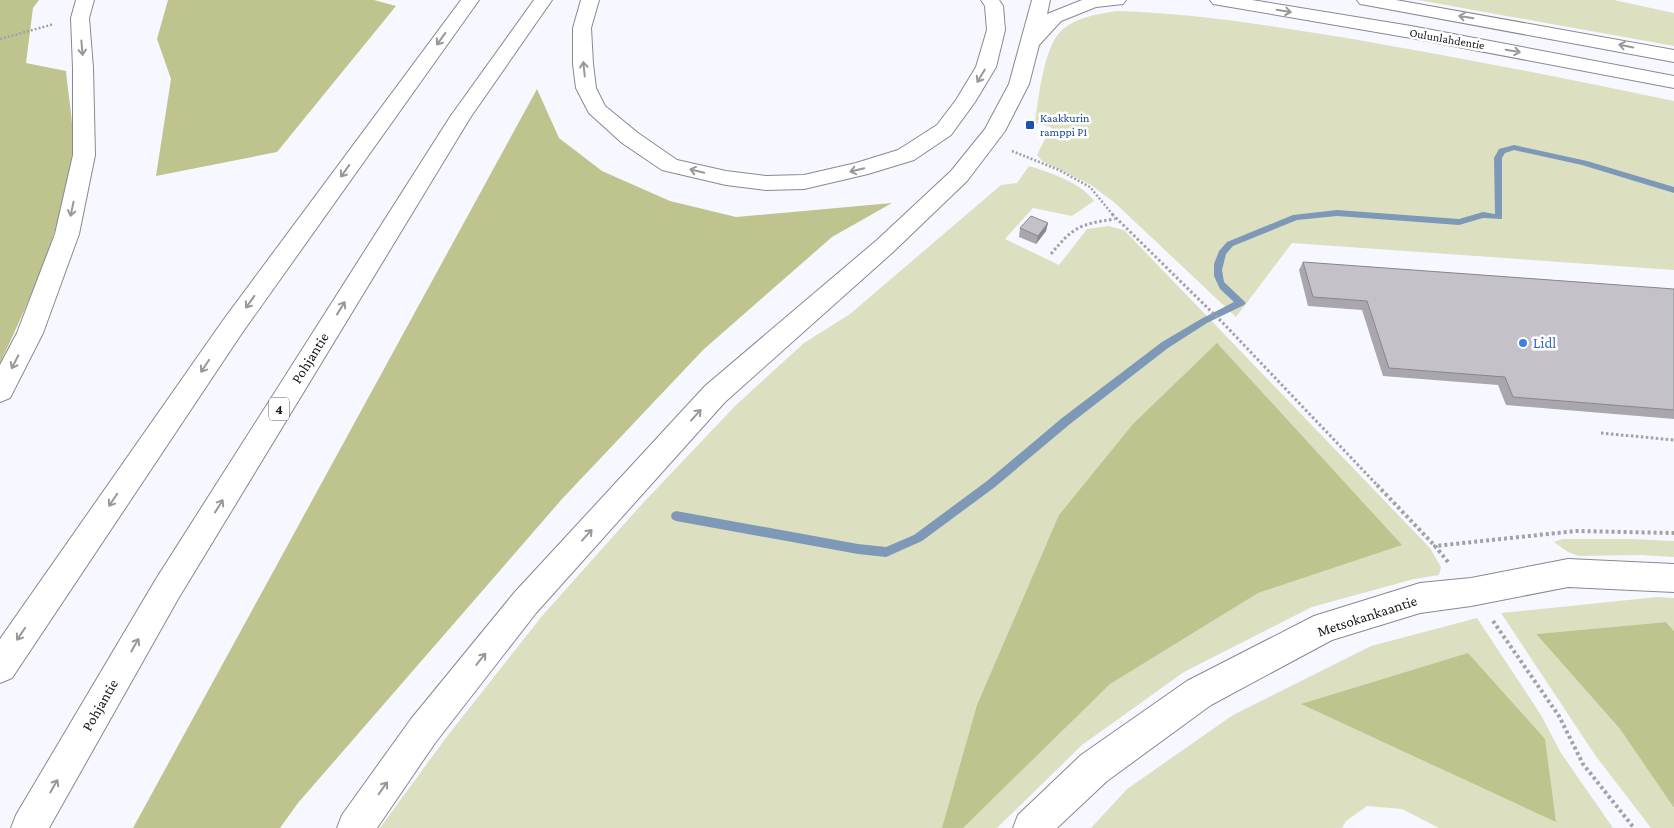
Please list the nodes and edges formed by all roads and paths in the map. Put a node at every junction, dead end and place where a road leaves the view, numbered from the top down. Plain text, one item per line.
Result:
1 (84, 0) edge
2 (470, 0) edge
3 (542, 0) edge
4 (590, 0) edge
5 (990, 0) edge
6 (1041, 0) edge
7 (1117, 0) edge
8 (1219, 0) edge
9 (1366, 0) edge
10 (62, 22) dead end
11 (0, 39) edge
12 (1032, 41) junction
13 (1674, 56) edge
14 (1674, 82) edge
15 (1012, 150) dead end
16 (1116, 219) junction
17 (1051, 254) dead end
18 (0, 392) edge
19 (1600, 434) dead end
20 (1674, 440) edge
21 (1674, 534) edge
22 (1435, 546) junction
23 (1674, 578) edge
24 (1471, 592) junction
25 (0, 667) edge
26 (29, 828) edge
27 (355, 828) edge
28 (1031, 828) edge
29 (1634, 828) edge

1 -> 18 main road
2 -> 25 main road
26 -> 3 main road, Pohjantie / 4
5 -> 4 main road
6 - 12 main road
7 - 12 main road
8 -> 14 main road, Oulunlahdentie
13 -> 9 main road, Oulunlahdentie
10 - 11 path
27 -> 12 main road
15 - 16 path
16 - 17 path
16 - 22 path
19 - 20 path
21 - 22 path
22 - 24 path
23 - 24 main road, Metsokankaantie
24 - 28 main road, Metsokankaantie
24 - 29 path

